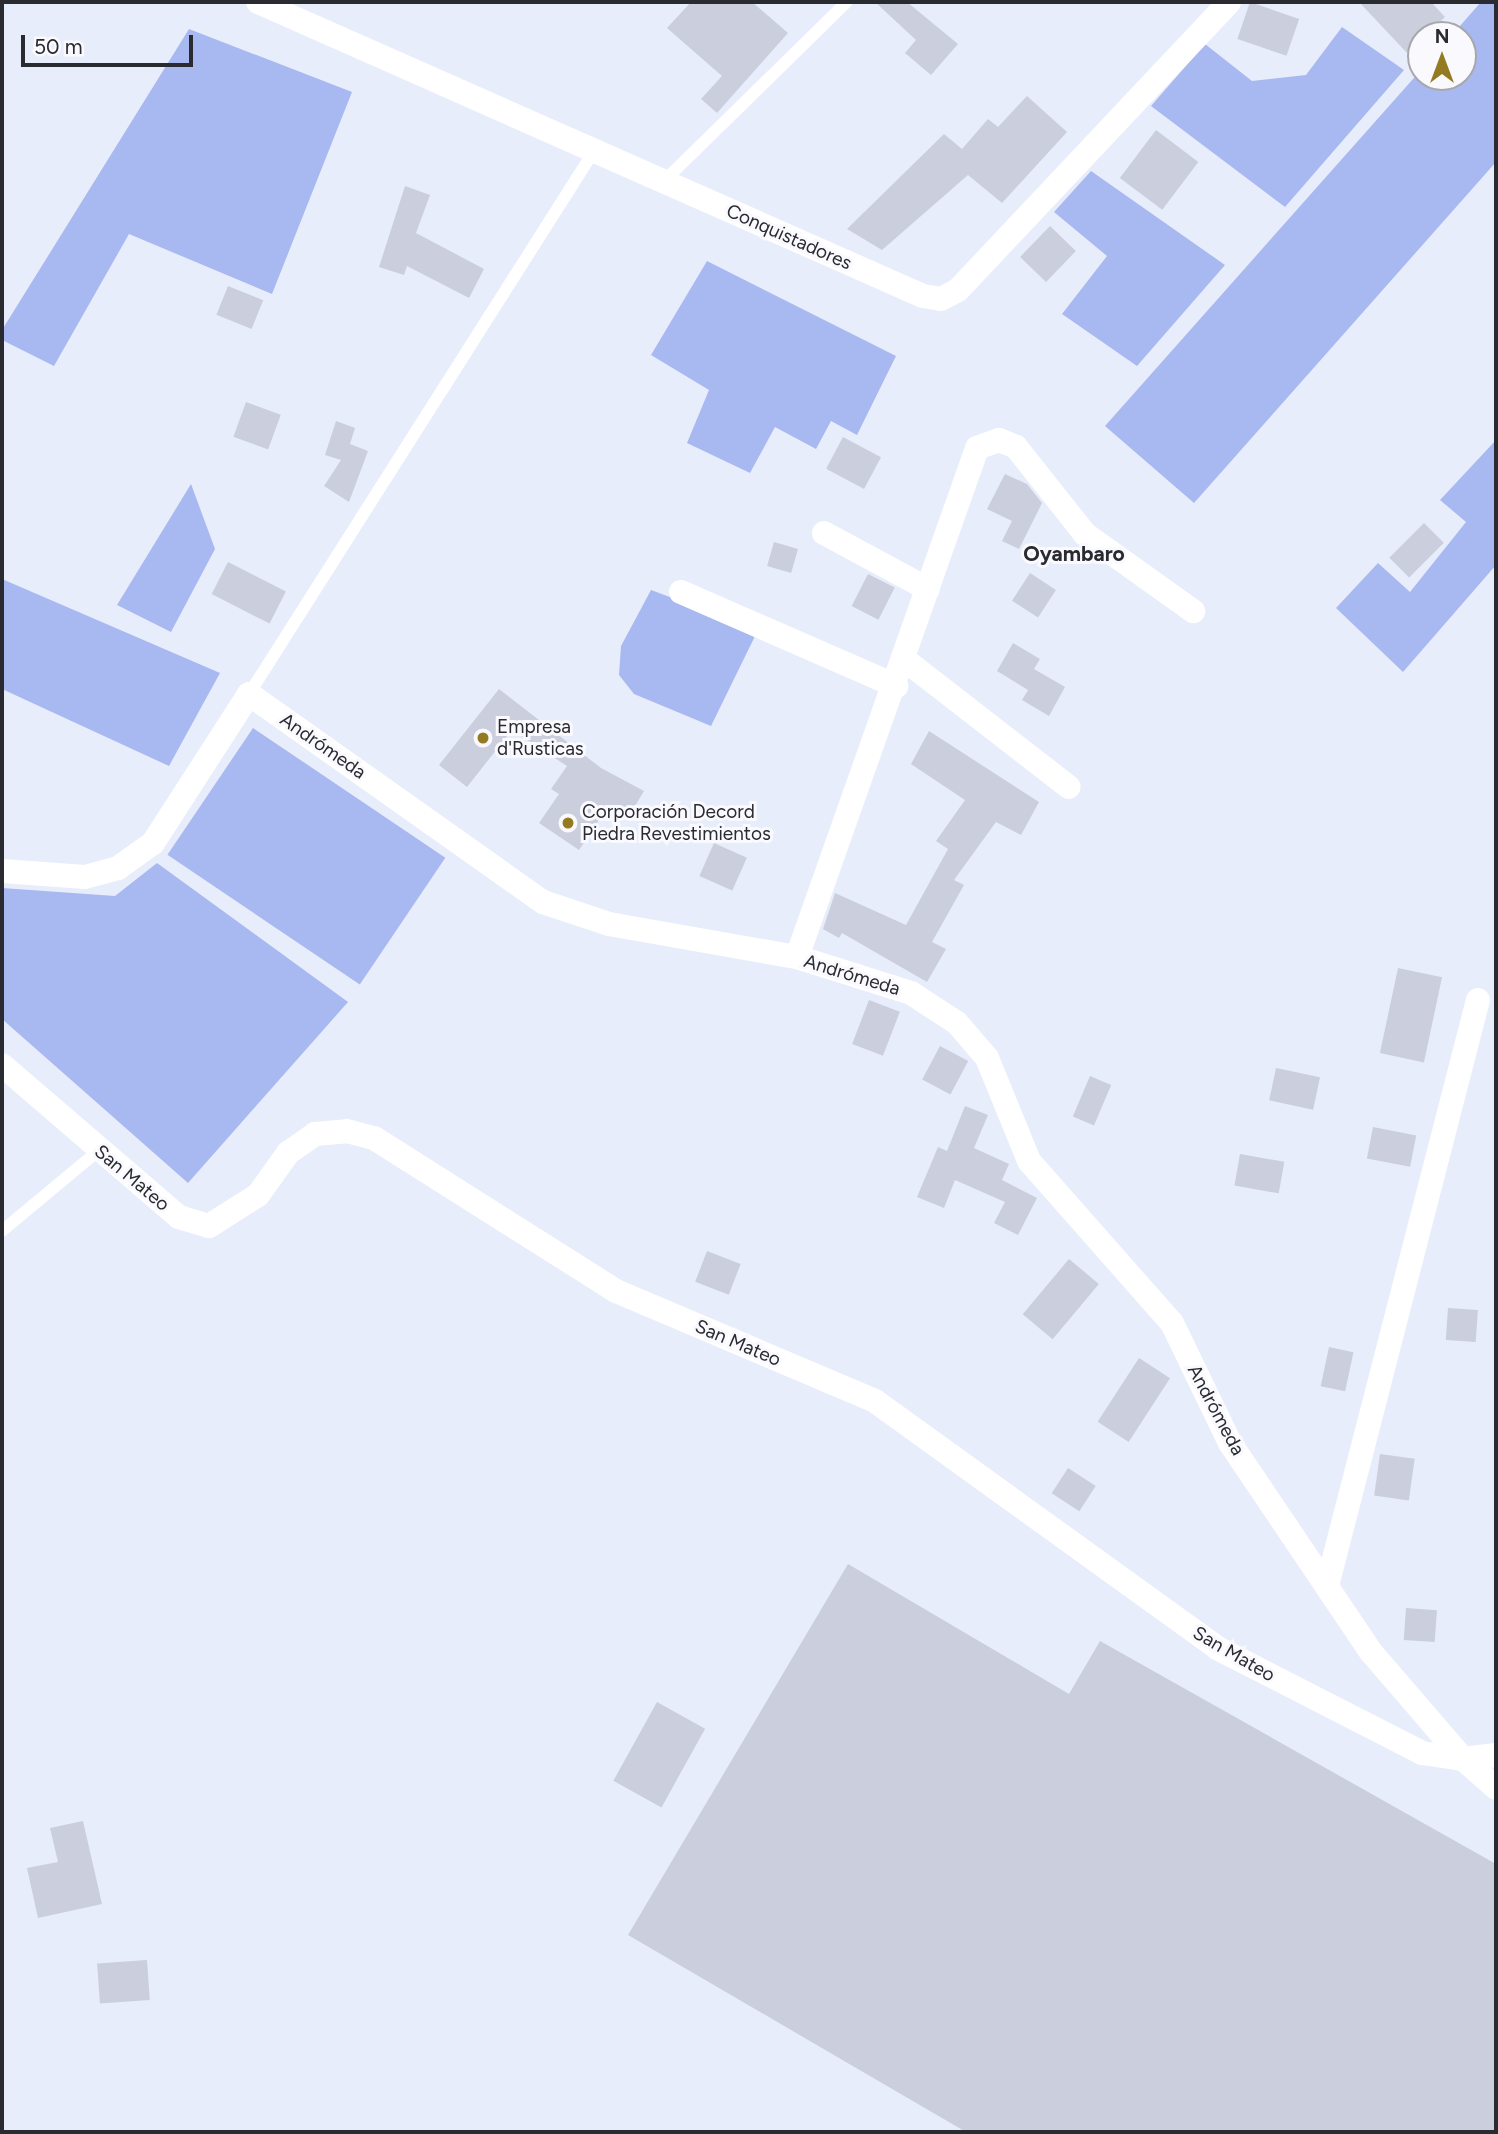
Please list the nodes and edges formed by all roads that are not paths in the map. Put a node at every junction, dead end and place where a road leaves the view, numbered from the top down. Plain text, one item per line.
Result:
1 (258, 2) edge
2 (1229, 2) edge
3 (846, 3) edge
4 (594, 150) junction
5 (663, 181) junction
6 (824, 533) dead end
7 (928, 589) junction
8 (681, 592) dead end
9 (1193, 611) dead end
10 (905, 660) junction
11 (896, 685) junction
12 (249, 694) junction
13 (1069, 787) dead end
14 (2, 871) edge
15 (797, 957) junction
16 (1478, 1000) dead end
17 (2, 1065) edge
18 (99, 1151) junction
19 (2, 1231) edge
20 (1328, 1582) junction
21 (1496, 1755) edge
22 (1463, 1759) junction
23 (1496, 1788) edge

1 - 4 street, Conquistadores
2 - 5 street, Conquistadores
3 - 5 lane
4 - 5 street, Conquistadores
4 - 12 lane
6 - 7 street
7 - 9 street
7 - 10 street
8 - 11 street
10 - 11 street
10 - 13 street
11 - 15 street
12 - 14 street
12 - 15 street, Andrómeda
15 - 20 street, Andrómeda
16 - 20 street
17 - 18 street, San Mateo
18 - 19 lane
18 - 22 street, San Mateo
20 - 22 street, Andrómeda
21 - 22 street, San Mateo
22 - 23 street

